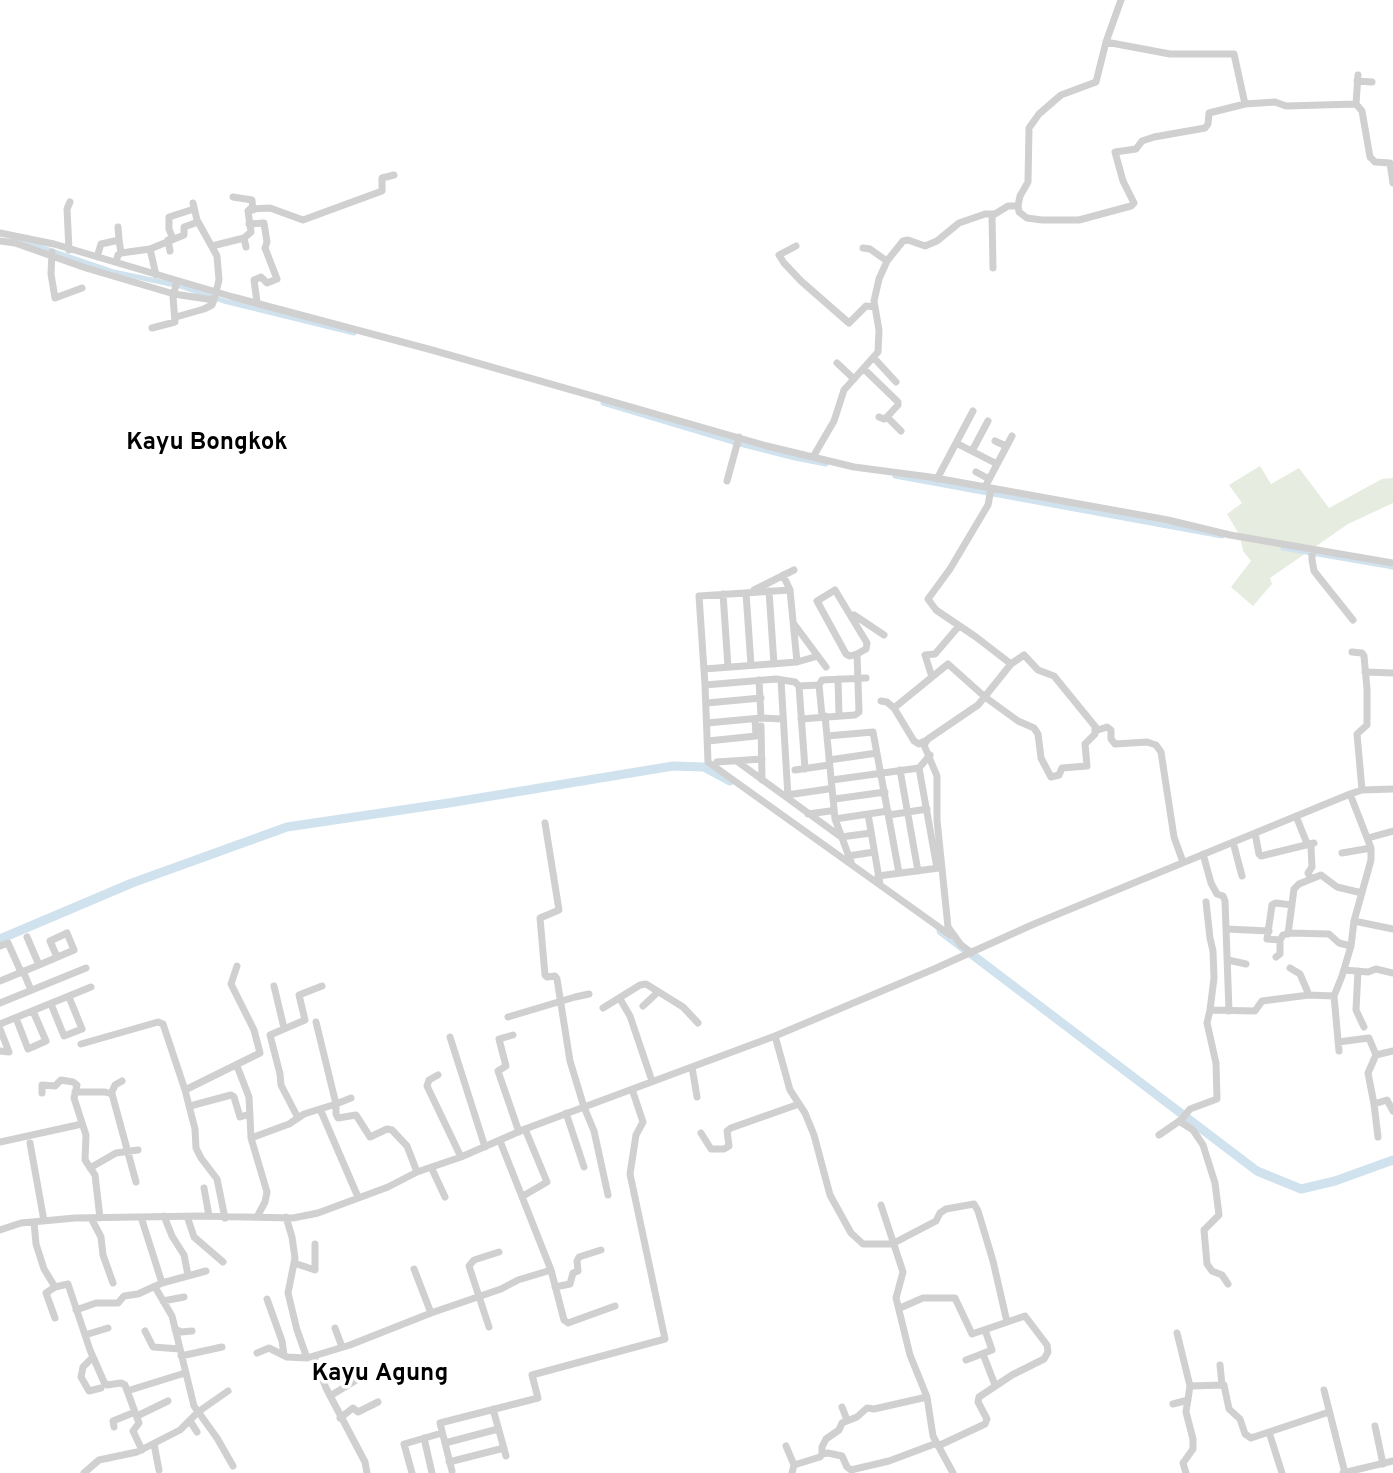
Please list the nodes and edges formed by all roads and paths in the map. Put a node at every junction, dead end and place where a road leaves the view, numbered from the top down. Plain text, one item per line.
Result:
1 (1121, 0) edge
2 (1106, 42) junction
3 (1372, 82) dead end
4 (1245, 104) junction
5 (1356, 104) junction
6 (394, 175) dead end
7 (1393, 183) edge
8 (233, 197) dead end
9 (70, 202) dead end
10 (1018, 206) junction
11 (253, 210) junction
12 (992, 215) junction
13 (198, 222) junction
14 (249, 224) junction
15 (118, 227) dead end
16 (0, 233) edge
17 (244, 237) junction
18 (17, 239) junction
19 (170, 239) junction
20 (119, 240) junction
21 (0, 242) edge
22 (212, 246) junction
23 (796, 246) dead end
24 (246, 247) dead end
25 (150, 248) junction
26 (863, 248) dead end
27 (52, 249) junction
28 (69, 250) junction
29 (170, 251) dead end
30 (121, 253) junction
31 (97, 257) junction
32 (887, 261) junction
33 (112, 267) junction
34 (993, 268) dead end
35 (153, 274) junction
36 (177, 281) junction
37 (149, 285) junction
38 (82, 288) dead end
39 (174, 293) junction
40 (215, 295) junction
41 (257, 302) junction
42 (875, 307) junction
43 (176, 317) junction
44 (152, 328) dead end
45 (874, 358) junction
46 (836, 363) dead end
47 (864, 369) junction
48 (854, 379) junction
49 (896, 382) dead end
50 (973, 411) dead end
51 (988, 421) dead end
52 (901, 432) dead end
53 (1012, 436) dead end
54 (739, 439) junction
55 (995, 440) dead end
56 (956, 443) junction
57 (1006, 446) junction
58 (972, 451) junction
59 (813, 457) junction
60 (997, 464) junction
61 (976, 472) dead end
62 (937, 479) junction
63 (989, 479) junction
64 (727, 481) dead end
65 (989, 492) junction
66 (1313, 552) junction
67 (1393, 563) edge
68 (794, 570) dead end
69 (783, 575) junction
70 (790, 590) junction
71 (769, 591) junction
72 (748, 592) junction
73 (723, 594) junction
74 (851, 613) junction
75 (1353, 620) dead end
76 (794, 623) junction
77 (958, 626) junction
78 (884, 635) dead end
79 (1352, 652) dead end
80 (858, 654) junction
81 (818, 656) junction
82 (797, 662) junction
83 (774, 664) junction
84 (1011, 664) junction
85 (751, 666) junction
86 (728, 667) junction
87 (826, 667) dead end
88 (704, 669) junction
89 (1365, 672) junction
90 (1393, 673) edge
91 (932, 677) junction
92 (856, 678) junction
93 (866, 678) dead end
94 (838, 679) junction
95 (760, 680) junction
96 (781, 680) junction
97 (705, 685) junction
98 (819, 685) junction
99 (799, 686) junction
100 (985, 696) junction
101 (761, 698) junction
102 (881, 701) dead end
103 (707, 703) junction
104 (894, 708) junction
105 (839, 715) junction
106 (823, 716) junction
107 (783, 719) junction
108 (801, 719) junction
109 (759, 721) junction
110 (707, 723) junction
111 (1095, 727) junction
112 (827, 736) junction
113 (708, 741) junction
114 (925, 741) junction
115 (877, 753) junction
116 (930, 755) junction
117 (762, 759) junction
118 (718, 762) dead end
119 (738, 762) junction
120 (829, 763) junction
121 (919, 768) junction
122 (805, 769) junction
123 (795, 770) dead end
124 (900, 770) junction
125 (881, 774) junction
126 (762, 779) junction
127 (832, 780) junction
128 (828, 789) dead end
129 (1393, 789) edge
130 (1362, 790) junction
131 (885, 792) junction
132 (1350, 794) junction
133 (788, 796) junction
134 (835, 799) junction
135 (927, 809) junction
136 (830, 811) dead end
137 (907, 812) junction
138 (888, 813) junction
139 (808, 814) junction
140 (868, 814) junction
141 (1296, 816) junction
142 (835, 819) junction
143 (545, 823) dead end
144 (1393, 831) edge
145 (871, 832) junction
146 (1255, 833) junction
147 (841, 838) junction
148 (1368, 838) junction
149 (1233, 842) junction
150 (1312, 844) junction
151 (1371, 848) junction
152 (874, 852) junction
153 (1342, 853) dead end
154 (1203, 854) junction
155 (850, 860) junction
156 (1183, 862) junction
157 (940, 867) junction
158 (918, 871) junction
159 (899, 873) junction
160 (1241, 876) dead end
161 (1311, 879) junction
162 (879, 880) junction
163 (1362, 893) junction
164 (1206, 902) dead end
165 (1292, 905) junction
166 (1354, 921) junction
167 (1226, 929) junction
168 (1393, 929) edge
169 (1269, 931) junction
170 (1288, 934) junction
171 (27, 937) dead end
172 (953, 937) junction
173 (1280, 940) junction
174 (0, 946) edge
175 (1351, 946) junction
176 (972, 953) junction
177 (57, 957) dead end
178 (1276, 957) dead end
179 (1228, 960) junction
180 (1246, 964) dead end
181 (39, 965) junction
182 (237, 966) dead end
183 (86, 968) dead end
184 (1290, 968) dead end
185 (0, 970) edge
186 (1344, 970) junction
187 (1358, 971) junction
188 (22, 972) junction
189 (1393, 973) edge
190 (2, 980) edge
191 (274, 986) dead end
192 (322, 986) dead end
193 (91, 987) dead end
194 (32, 990) junction
195 (658, 992) junction
196 (589, 994) dead end
197 (1309, 995) junction
198 (1334, 996) junction
199 (69, 997) junction
200 (620, 999) junction
201 (559, 1001) junction
202 (0, 1003) edge
203 (51, 1004) junction
204 (643, 1006) dead end
205 (603, 1008) dead end
206 (1210, 1010) junction
207 (33, 1011) junction
208 (1229, 1011) junction
209 (508, 1017) dead end
210 (16, 1018) junction
211 (316, 1021) dead end
212 (698, 1023) dead end
213 (0, 1027) edge
214 (1364, 1027) dead end
215 (284, 1028) junction
216 (270, 1035) junction
217 (513, 1035) dead end
218 (775, 1036) junction
219 (450, 1037) dead end
220 (257, 1042) junction
221 (1338, 1042) junction
222 (82, 1044) dead end
223 (0, 1051) edge
224 (1339, 1051) dead end
225 (1393, 1051) edge
226 (1376, 1055) junction
227 (237, 1066) junction
228 (692, 1067) junction
229 (438, 1075) dead end
230 (122, 1081) dead end
231 (652, 1081) junction
232 (632, 1089) junction
233 (185, 1090) junction
234 (75, 1092) junction
235 (42, 1093) dead end
236 (111, 1094) junction
237 (698, 1097) dead end
238 (351, 1098) dead end
239 (336, 1104) junction
240 (799, 1104) junction
241 (1374, 1104) junction
242 (190, 1106) junction
243 (584, 1107) junction
244 (320, 1108) junction
245 (1393, 1111) edge
246 (566, 1113) junction
247 (250, 1114) junction
248 (298, 1118) junction
249 (1180, 1120) junction
250 (82, 1124) junction
251 (522, 1130) junction
252 (701, 1133) dead end
253 (1159, 1135) dead end
254 (1378, 1137) dead end
255 (251, 1138) junction
256 (500, 1141) junction
257 (0, 1142) edge
258 (30, 1143) dead end
259 (485, 1147) junction
260 (138, 1150) dead end
261 (127, 1151) junction
262 (461, 1157) junction
263 (584, 1167) dead end
264 (90, 1168) junction
265 (432, 1169) junction
266 (417, 1172) junction
267 (136, 1182) dead end
268 (204, 1188) dead end
269 (608, 1195) dead end
270 (523, 1196) junction
271 (358, 1197) junction
272 (445, 1197) dead end
273 (881, 1205) dead end
274 (164, 1216) junction
275 (187, 1216) junction
276 (209, 1216) junction
277 (141, 1217) junction
278 (225, 1217) junction
279 (257, 1217) junction
280 (286, 1217) junction
281 (91, 1218) junction
282 (100, 1218) junction
283 (44, 1221) junction
284 (34, 1222) junction
285 (0, 1230) edge
286 (315, 1244) dead end
287 (892, 1244) junction
288 (601, 1251) dead end
289 (499, 1252) dead end
290 (223, 1262) dead end
291 (294, 1263) junction
292 (414, 1269) dead end
293 (551, 1269) junction
294 (206, 1271) dead end
295 (188, 1275) junction
296 (113, 1283) dead end
297 (1228, 1284) dead end
298 (159, 1285) junction
299 (55, 1287) junction
300 (555, 1287) junction
301 (184, 1297) dead end
302 (479, 1297) junction
303 (267, 1299) dead end
304 (163, 1301) junction
305 (615, 1306) dead end
306 (900, 1308) junction
307 (76, 1310) junction
308 (430, 1313) junction
309 (55, 1318) dead end
310 (1007, 1322) junction
311 (489, 1327) dead end
312 (108, 1328) dead end
313 (335, 1328) dead end
314 (175, 1329) junction
315 (985, 1330) junction
316 (145, 1331) dead end
317 (192, 1331) dead end
318 (1178, 1332) dead end
319 (85, 1335) junction
320 (222, 1347) dead end
321 (342, 1348) junction
322 (180, 1352) junction
323 (257, 1353) dead end
324 (983, 1354) junction
325 (284, 1355) junction
326 (93, 1357) junction
327 (311, 1357) junction
328 (965, 1360) dead end
329 (1220, 1365) dead end
330 (185, 1373) junction
331 (358, 1379) dead end
332 (995, 1385) junction
333 (1190, 1385) junction
334 (1223, 1385) junction
335 (101, 1388) dead end
336 (1324, 1390) dead end
337 (127, 1391) junction
338 (228, 1391) dead end
339 (330, 1396) junction
340 (927, 1397) junction
341 (168, 1401) dead end
342 (1188, 1401) junction
343 (378, 1402) dead end
344 (1173, 1404) dead end
345 (842, 1407) dead end
346 (493, 1409) junction
347 (198, 1412) junction
348 (1329, 1412) junction
349 (136, 1414) junction
350 (340, 1418) junction
351 (847, 1420) junction
352 (190, 1421) junction
353 (1375, 1426) dead end
354 (114, 1427) dead end
355 (498, 1429) junction
356 (197, 1432) dead end
357 (1269, 1432) junction
358 (442, 1433) junction
359 (424, 1438) junction
360 (445, 1443) junction
361 (154, 1444) junction
362 (938, 1444) junction
363 (786, 1446) dead end
364 (142, 1450) junction
365 (822, 1454) junction
366 (1393, 1461) edge
367 (449, 1462) junction
368 (233, 1466) dead end
369 (1382, 1467) edge
370 (793, 1469) edge
371 (159, 1470) dead end
372 (452, 1471) dead end
373 (432, 1472) edge
374 (84, 1473) edge
375 (366, 1473) edge
376 (412, 1473) edge
377 (422, 1473) edge
378 (953, 1473) edge
379 (1186, 1473) edge
380 (1282, 1473) edge
381 (1344, 1473) edge

1 - 2 street
2 - 4 street
2 - 10 street
3 - 5 street
4 - 5 street
4 - 10 street
5 - 7 street
6 - 11 street
8 - 11 street
9 - 28 street
10 - 12 street
11 - 14 street
12 - 32 street
12 - 34 street
13 - 19 street
13 - 19 street
13 - 22 street
14 - 17 street
14 - 41 street
15 - 20 street
16 - 18 street
17 - 22 street
17 - 24 street
18 - 21 street
18 - 27 street
19 - 25 street
19 - 29 street
20 - 30 street
20 - 31 street
22 - 40 street
23 - 42 street
25 - 30 street
25 - 35 street
26 - 32 street
27 - 28 street
27 - 33 street
27 - 38 street
28 - 31 street
30 - 33 street
31 - 33 street
32 - 42 street
33 - 35 street
33 - 37 street
35 - 36 street
35 - 37 street
36 - 39 street
36 - 40 street
37 - 39 street
39 - 40 street
39 - 43 street
40 - 41 street
40 - 43 street
41 - 54 street
42 - 45 street
43 - 44 street
45 - 47 street
45 - 49 street
46 - 48 street
47 - 48 street
47 - 52 street
48 - 59 street
50 - 56 street
51 - 58 street
53 - 57 street
54 - 59 street
54 - 64 street
55 - 57 street
56 - 58 street
56 - 62 street
57 - 60 street
58 - 60 street
59 - 62 street
60 - 63 street
61 - 63 street
62 - 65 street
63 - 65 street
65 - 66 street
65 - 77 street
66 - 67 street
66 - 75 street
68 - 69 street
69 - 70 street
69 - 72 street
70 - 71 street
70 - 76 street
71 - 72 street
71 - 83 street
72 - 73 street
72 - 85 street
73 - 86 street
73 - 88 street
74 - 78 street
74 - 80 street
74 - 80 street
76 - 81 street
76 - 82 street
77 - 84 street
77 - 91 street
79 - 89 street
80 - 92 street
81 - 82 street
81 - 87 street
82 - 83 street
83 - 85 street
84 - 100 street
84 - 111 street
85 - 86 street
86 - 88 street
88 - 97 street
89 - 90 street
89 - 130 street
91 - 100 street
91 - 104 street
92 - 93 street
92 - 94 street
92 - 105 street
94 - 98 street
94 - 105 street
95 - 96 street
95 - 97 street
95 - 101 street
96 - 99 street
96 - 107 street
97 - 103 street
98 - 99 street
98 - 106 street
99 - 108 street
100 - 111 street
100 - 114 street
101 - 103 street
101 - 109 street
102 - 104 street
103 - 110 street
104 - 114 street
105 - 106 street
106 - 108 street
106 - 112 street
107 - 109 street
107 - 133 street
108 - 122 street
109 - 110 street
109 - 113 street
109 - 117 street
110 - 113 street
111 - 156 street
112 - 115 street
112 - 120 street
113 - 155 street
114 - 116 street
115 - 120 street
115 - 125 street
116 - 121 street
116 - 157 street
117 - 119 street
117 - 126 street
118 - 119 street
119 - 126 street
120 - 122 street
120 - 127 street
121 - 124 street
121 - 135 street
122 - 123 street
124 - 125 street
124 - 137 street
125 - 127 street
125 - 131 street
126 - 133 street
127 - 134 street
128 - 133 street
129 - 130 street
130 - 132 street
131 - 134 street
131 - 138 street
132 - 141 street
132 - 148 street
133 - 139 street
134 - 142 street
135 - 137 street
135 - 157 street
136 - 139 street
137 - 138 street
137 - 158 street
138 - 140 street
138 - 159 street
139 - 147 street
140 - 142 street
140 - 145 street
141 - 146 street
141 - 150 street
142 - 147 street
143 - 201 street
144 - 148 street
145 - 147 street
145 - 152 street
146 - 149 street
146 - 150 street
147 - 155 street
148 - 151 street
149 - 154 street
149 - 160 street
150 - 161 street
151 - 153 street
151 - 163 street
152 - 155 street
152 - 162 street
154 - 156 street
154 - 167 street
155 - 162 street
156 - 176 street
157 - 158 street
157 - 172 street
158 - 159 street
159 - 162 street
161 - 163 street
161 - 165 street
162 - 172 street
163 - 166 street
164 - 206 street
165 - 169 street
165 - 170 street
166 - 168 street
166 - 175 street
167 - 169 street
167 - 179 street
169 - 173 street
170 - 173 street
170 - 175 street
171 - 181 street
172 - 176 street
173 - 178 street
174 - 188 street
175 - 186 street
176 - 218 street
177 - 181 street
179 - 180 street
179 - 208 street
181 - 188 street
182 - 220 street
183 - 194 street
184 - 197 street
185 - 190 street
186 - 187 street
186 - 198 street
187 - 189 street
187 - 214 street
188 - 190 street
188 - 194 street
191 - 215 street
192 - 215 street
193 - 199 street
194 - 202 street
195 - 200 street
195 - 204 street
195 - 212 street
196 - 201 street
197 - 198 street
197 - 208 street
198 - 221 street
199 - 203 street
199 - 203 street
200 - 205 street
200 - 231 street
201 - 209 street
201 - 243 street
203 - 207 street
206 - 208 street
206 - 249 street
207 - 210 street
207 - 210 street
210 - 213 street
211 - 239 street
213 - 223 street
215 - 216 street
216 - 220 street
216 - 248 street
217 - 251 street
218 - 228 street
218 - 240 street
219 - 259 street
220 - 227 street
221 - 224 street
221 - 226 street
222 - 233 street
225 - 226 street
226 - 241 street
227 - 233 street
227 - 247 street
228 - 231 street
228 - 237 street
229 - 262 street
230 - 236 street
231 - 232 street
232 - 243 street
232 - 346 street
233 - 242 street
234 - 235 street
234 - 236 street
234 - 250 street
236 - 261 street
238 - 239 street
239 - 244 street
239 - 266 street
240 - 252 street
240 - 287 street
241 - 245 street
241 - 254 street
242 - 247 street
242 - 278 street
243 - 246 street
243 - 269 street
244 - 248 street
244 - 271 street
246 - 251 street
246 - 263 street
247 - 255 street
248 - 255 street
249 - 253 street
249 - 297 street
250 - 257 street
250 - 264 street
251 - 256 street
251 - 270 street
255 - 279 street
256 - 259 street
256 - 270 street
258 - 283 street
259 - 262 street
260 - 261 street
261 - 264 street
261 - 267 street
262 - 265 street
264 - 282 street
265 - 266 street
265 - 272 street
266 - 271 street
268 - 276 street
270 - 293 street
271 - 280 street
273 - 287 street
274 - 275 street
274 - 277 street
274 - 295 street
275 - 276 street
275 - 290 street
276 - 278 street
277 - 282 street
277 - 298 street
278 - 279 street
279 - 280 street
280 - 291 street
281 - 282 street
281 - 283 street
281 - 296 street
283 - 284 street
284 - 285 street
284 - 299 street
286 - 291 street
287 - 306 street
287 - 310 street
288 - 300 street
289 - 302 street
291 - 327 street
292 - 308 street
293 - 300 street
293 - 302 street
294 - 295 street
295 - 298 street
298 - 304 street
298 - 307 street
299 - 307 street
299 - 309 street
300 - 305 street
301 - 304 street
302 - 308 street
302 - 311 street
303 - 325 street
304 - 314 street
306 - 315 street
306 - 340 street
307 - 319 street
308 - 321 street
310 - 315 street
310 - 332 street
312 - 319 street
313 - 321 street
314 - 317 street
314 - 322 street
315 - 324 street
316 - 322 street
318 - 333 street
319 - 326 street
320 - 322 street
321 - 327 street
322 - 330 street
323 - 325 street
324 - 328 street
324 - 332 street
325 - 327 street
326 - 335 street
326 - 337 street
327 - 339 street
329 - 334 street
330 - 337 street
330 - 347 street
331 - 339 street
332 - 362 street
333 - 334 street
333 - 342 street
334 - 357 street
336 - 348 street
337 - 349 street
338 - 347 street
339 - 350 street
340 - 351 street
340 - 362 street
341 - 349 street
342 - 344 street
342 - 379 street
343 - 350 street
345 - 351 street
346 - 355 street
346 - 358 street
347 - 352 street
347 - 368 street
348 - 357 street
348 - 381 street
349 - 354 street
349 - 364 street
350 - 375 street
351 - 365 street
352 - 356 street
352 - 361 street
353 - 369 street
355 - 360 street
355 - 367 street
357 - 380 street
358 - 359 street
358 - 360 street
359 - 373 street
359 - 376 street
360 - 367 street
361 - 364 street
361 - 371 street
362 - 365 street
362 - 378 street
363 - 370 street
364 - 374 street
365 - 370 street
366 - 369 street
367 - 372 street
369 - 381 street
373 - 377 street

